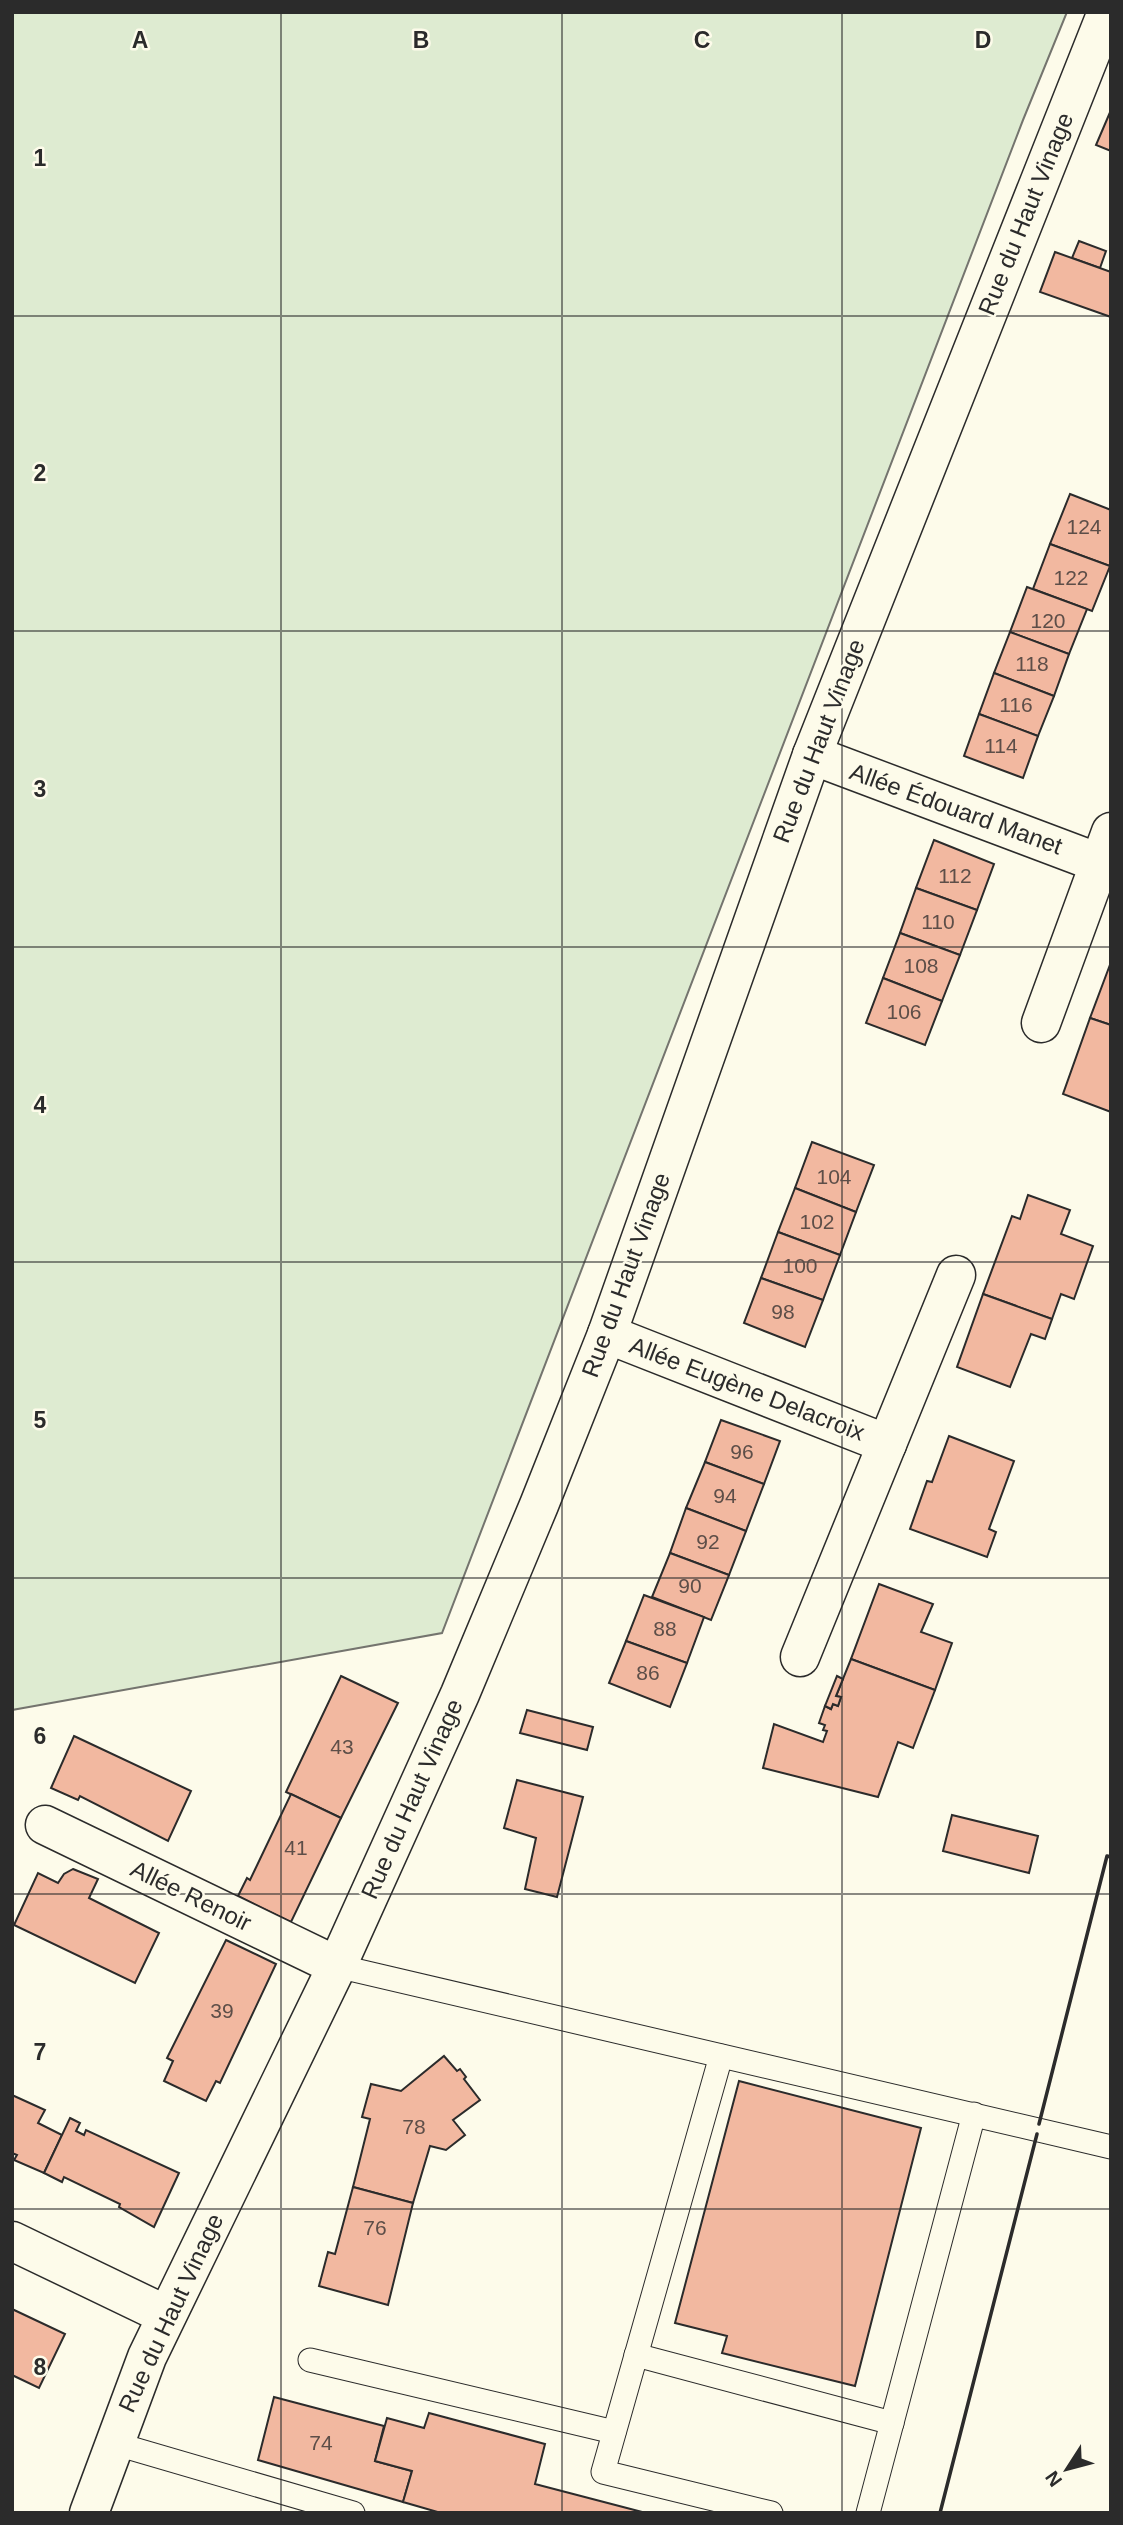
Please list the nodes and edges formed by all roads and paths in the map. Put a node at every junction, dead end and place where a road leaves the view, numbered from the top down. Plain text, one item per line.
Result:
1 (1107, 12) edge
2 (812, 755) junction
3 (1105, 847) edge
4 (1041, 1023) dead end
5 (956, 1275) dead end
6 (607, 1334) junction
7 (887, 1444) junction
8 (800, 1657) dead end
9 (45, 1825) dead end
10 (337, 1966) junction
11 (722, 2056) junction
12 (974, 2114) junction
13 (1111, 2147) edge
14 (12, 2241) edge
15 (166, 2315) junction
16 (636, 2355) junction
17 (310, 2360) dead end
18 (892, 2423) junction
19 (614, 2432) junction
20 (113, 2443) junction
21 (89, 2513) edge
22 (353, 2513) edge
23 (771, 2513) edge
24 (868, 2513) edge

1 - 2 street, Rue du Haut Vinage
2 - 3 street, Allée Édouard Manet
2 - 6 street, Rue du Haut Vinage
3 - 4 street, Allée Édouard Manet
5 - 7 street, Allée Eugène Delacroix
6 - 7 street, Allée Eugène Delacroix
6 - 10 street, Rue du Haut Vinage
7 - 8 street, Allée Eugène Delacroix
9 - 10 street, Allée Renoir
10 - 11 lane
10 - 15 street, Rue du Haut Vinage
11 - 12 lane
11 - 16 lane
12 - 13 lane
12 - 18 lane
14 - 15 street
15 - 20 street, Rue du Haut Vinage
16 - 18 lane
16 - 19 lane
17 - 19 lane
18 - 24 lane
19 - 23 lane
20 - 21 street, Rue du Haut Vinage
20 - 22 lane

